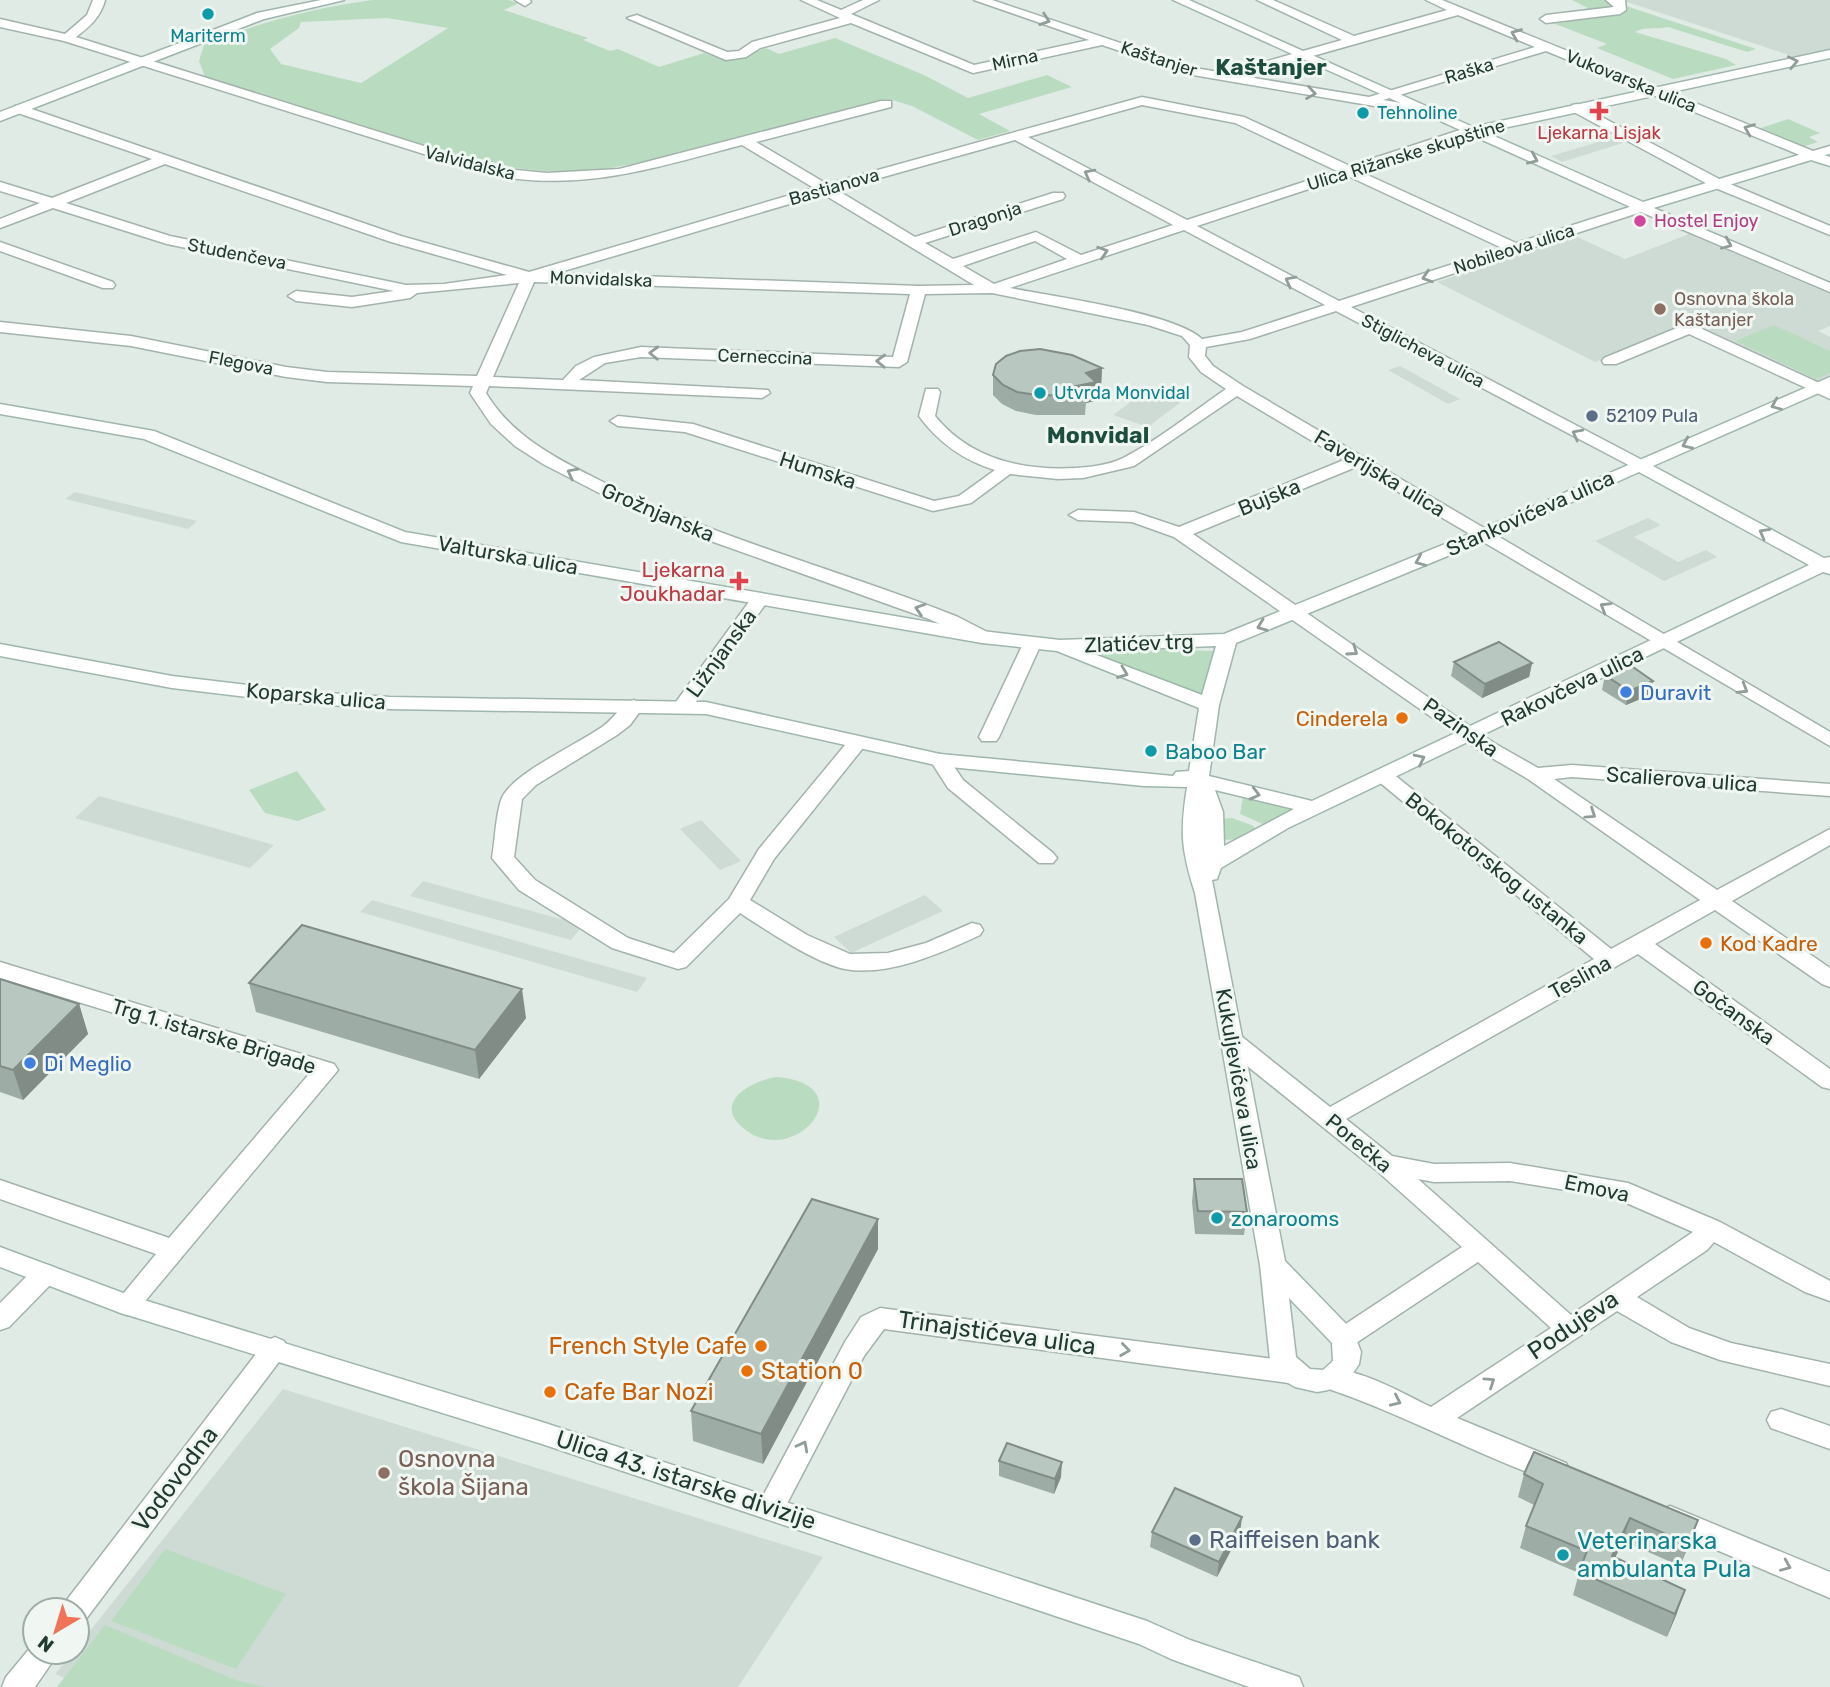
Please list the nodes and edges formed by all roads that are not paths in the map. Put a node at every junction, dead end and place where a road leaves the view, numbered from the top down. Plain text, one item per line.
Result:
1 (99, 0) edge
2 (338, 0) edge
3 (807, 0) edge
4 (873, 0) edge
5 (980, 0) edge
6 (1179, 0) edge
7 (1432, 0) edge
8 (1612, 0) edge
9 (1272, 1) edge
10 (309, 2) edge
11 (1458, 10) junction
12 (846, 16) junction
13 (633, 18) dead end
14 (1546, 19) dead end
15 (4, 26) edge
16 (67, 38) junction
17 (1352, 40) junction
18 (1105, 41) junction
19 (1547, 47) junction
20 (1302, 55) junction
21 (1826, 57) edge
22 (142, 62) junction
23 (1221, 77) junction
24 (1655, 91) junction
25 (1391, 95) junction
26 (1359, 100) junction
27 (886, 104) dead end
28 (1577, 108) junction
29 (20, 109) junction
30 (1427, 111) junction
31 (0, 117) edge
32 (1471, 131) junction
33 (1015, 135) junction
34 (745, 141) junction
35 (1830, 150) edge
36 (1812, 155) junction
37 (164, 159) junction
38 (1830, 162) edge
39 (1348, 171) junction
40 (1718, 184) junction
41 (0, 186) edge
42 (825, 189) junction
43 (1058, 196) dead end
44 (52, 204) junction
45 (1642, 207) junction
46 (0, 224) edge
47 (1186, 225) junction
48 (1830, 230) edge
49 (913, 242) junction
50 (0, 246) edge
51 (1515, 248) junction
52 (1079, 260) junction
53 (951, 265) junction
54 (528, 277) junction
55 (1826, 283) edge
56 (108, 285) dead end
57 (425, 288) junction
58 (992, 289) junction
59 (919, 290) junction
60 (296, 296) dead end
61 (1338, 306) junction
62 (0, 327) edge
63 (1198, 344) junction
64 (1610, 361) dead end
65 (483, 381) junction
66 (567, 385) junction
67 (1825, 388) edge
68 (1237, 389) junction
69 (932, 392) dead end
70 (762, 393) dead end
71 (0, 409) edge
72 (618, 421) dead end
73 (1358, 460) junction
74 (1638, 465) junction
75 (1007, 468) junction
76 (1078, 515) dead end
77 (1180, 533) junction
78 (1483, 534) junction
79 (1828, 566) edge
80 (760, 599) junction
81 (1296, 612) junction
82 (982, 637) junction
83 (1227, 640) junction
84 (1663, 642) junction
85 (1032, 644) junction
86 (1060, 646) junction
87 (0, 650) edge
88 (1209, 705) junction
89 (634, 706) junction
90 (683, 706) junction
91 (1469, 735) junction
92 (989, 737) dead end
93 (1830, 740) edge
94 (857, 743) junction
95 (940, 760) junction
96 (1062, 769) junction
97 (1535, 775) junction
98 (1385, 777) junction
99 (1144, 780) junction
100 (1197, 780) junction
101 (1830, 790) edge
102 (1314, 808) junction
103 (1193, 813) junction
104 (1830, 836) edge
105 (1046, 858) dead end
106 (1211, 865) junction
107 (1206, 893) junction
108 (1717, 900) junction
109 (738, 902) junction
110 (972, 930) dead end
111 (1639, 944) junction
112 (1610, 960) junction
113 (0, 970) edge
114 (1830, 979) edge
115 (1233, 1042) junction
116 (1830, 1081) edge
117 (1329, 1118) junction
118 (1385, 1164) junction
119 (0, 1189) edge
120 (1712, 1229) junction
121 (1480, 1248) junction
122 (174, 1250) junction
123 (0, 1257) edge
124 (1273, 1265) junction
125 (45, 1274) junction
126 (1830, 1291) edge
127 (1615, 1297) junction
128 (127, 1305) junction
129 (0, 1320) edge
130 (1568, 1328) junction
131 (1344, 1338) junction
132 (275, 1348) junction
133 (1289, 1372) junction
134 (1830, 1375) edge
135 (1332, 1378) junction
136 (1433, 1420) junction
137 (1781, 1420) dead end
138 (1830, 1438) edge
139 (1587, 1484) edge
140 (771, 1507) junction
141 (1650, 1510) edge
142 (1830, 1585) edge
143 (87, 1596) edge
144 (33, 1666) edge
145 (17, 1687) edge
146 (1288, 1687) edge

1 - 16 street
2 - 10 street
3 - 12 street, Mirna
4 - 12 street
5 -> 18 street, Kaštanjer
6 - 20 street
7 - 11 street, Vukovarska ulica
8 - 14 street
9 - 17 street
10 - 22 street
11 - 17 street
19 -> 11 street, Vukovarska ulica
12 - 13 street
12 - 18 street, Mirna
15 - 16 street, Valvidalska
16 - 22 street, Valvidalska
17 - 20 street
18 - 23 street, Kaštanjer
19 - 24 street, Vukovarska ulica
19 - 25 street, Raška
20 - 23 street
20 - 25 street
24 -> 21 street, Ulica Rižanske skupštine
22 - 29 street
22 - 34 street, Valvidalska
23 -> 26 street, Kaštanjer
24 - 28 street, Ulica Rižanske skupštine
36 -> 24 street, Vukovarska ulica
25 - 26 street, Raška
25 - 30 street
26 - 30 street, Kaštanjer
27 - 34 street, Valvidalska
28 - 32 street, Ulica Rižanske skupštine
28 - 40 street
29 - 31 street
29 - 37 street, Monvidalska
30 - 32 street
32 - 39 street, Ulica Rižanske skupštine
32 -> 45 street
33 - 39 street, Bastianova
33 - 42 street, Bastianova
47 -> 33 street, Stiglicheva ulica
34 - 42 street, Dragonja
35 - 36 street, Nobileova ulica
36 - 38 street, Vukovarska ulica
36 - 40 street, Nobileova ulica
37 - 44 street
37 - 54 street, Monvidalska
39 - 47 street, Ulica Rižanske skupštine
39 - 51 street
40 - 45 street, Nobileova ulica
40 - 48 street
41 - 44 street, Studenčeva
42 - 49 street, Dragonja
42 - 54 street, Bastianova
43 - 49 street, Dragonja
44 - 46 street
44 - 57 street, Studenčeva
45 - 51 street, Nobileova ulica
45 -> 55 street
52 -> 47 street, Ulica Rižanske skupštine
61 -> 47 street, Stiglicheva ulica
49 - 53 street, Dragonja
50 - 56 street
51 -> 61 street, Nobileova ulica
52 - 53 street
52 - 58 street, Ulica Rižanske skupštine
53 - 58 street, Dragonja
54 - 57 street, Studenčeva
54 - 59 street, Monvidalska
54 - 65 street
57 - 60 street, Studenčeva
58 - 59 street, Monvidalska
58 - 63 street, Monvidalska
59 -> 66 street, Cerneccina
61 - 63 street, Nobileova ulica
74 -> 61 street, Stiglicheva ulica
62 - 65 street, Flegova
63 - 68 street, Faverijska ulica
64 - 67 street
65 - 66 street, Cerneccina
82 -> 65 street, Grožnjanska
66 - 70 street, Cerneccina
67 -> 74 street, Stankovićeva ulica
68 - 73 street, Faverijska ulica
68 - 75 street
69 - 75 street
71 - 80 street, Valturska ulica
72 - 75 street, Humska
73 - 77 street, Bujska
73 - 78 street, Faverijska ulica
74 - 78 street, Stankovićeva ulica
79 -> 74 street, Stiglicheva ulica
76 - 77 street, Pazinska
77 - 81 street, Pazinska
78 -> 81 street, Stankovićeva ulica
84 -> 78 street, Faverijska ulica
79 - 84 street, Rakovčeva ulica
80 - 82 street, Valturska ulica
80 - 90 street, Ližnjanska
81 -> 83 street, Stankovićeva ulica
81 -> 91 street, Pazinska
82 - 85 street, Valturska ulica
83 - 86 street, Zlatićev trg
83 - 88 street, Zlatićev trg
84 - 91 street, Rakovčeva ulica
84 -> 93 street, Faverijska ulica
85 - 86 street, Valturska ulica
85 - 92 street
86 -> 88 street, Zlatićev trg
87 - 89 street, Koparska ulica
88 - 100 street, Zlatićev trg
89 - 90 street, Koparska ulica
89 - 109 street
90 - 94 street, Koparska ulica
91 - 97 street, Pazinska
98 -> 91 street, Rakovčeva ulica
94 - 95 street, Koparska ulica
94 - 109 street
95 - 96 street, Koparska ulica
95 - 105 street
96 - 99 street, Koparska ulica
96 - 100 street, Koparska ulica
97 - 101 street, Scalierova ulica
97 -> 108 street, Pazinska
98 - 102 street, Rakovčeva ulica
98 - 112 street, Bokokotorskog ustanka
99 - 100 street, Koparska ulica
99 - 103 street
100 -> 102 street
100 - 103 street, Kukuljevićeva ulica
100 - 106 street, Kukuljevićeva ulica
102 - 106 street, Rakovčeva ulica
103 - 107 street, Kukuljevićeva ulica
104 - 108 street, Teslina
106 - 107 street, Kukuljevićeva ulica
107 - 115 street, Kukuljevićeva ulica
108 - 111 street, Teslina
108 - 114 street, Pazinska
109 - 110 street
111 - 112 street, Teslina
111 - 116 street, Gočanska
112 - 117 street, Teslina
113 - 122 street, Trg 1. istarske Brigade
115 - 117 street, Porečka
115 - 124 street, Kukuljevićeva ulica
117 - 118 street, Porečka
118 - 120 street, Emova
118 - 121 street, Porečka
119 - 122 street
120 - 126 street, Emova
120 - 127 street, Podujeva
121 - 130 street, Porečka
121 - 131 street
122 - 128 street, Trg 1. istarske Brigade
123 - 125 street, Ulica 43. istarske divizije
124 - 131 street
124 - 133 street, Kukuljevićeva ulica
125 - 128 street, Ulica 43. istarske divizije
125 - 129 street
127 - 130 street, Podujeva
127 - 134 street
128 - 132 street, Ulica 43. istarske divizije
136 -> 130 street, Podujeva
131 - 135 street
132 - 140 street, Ulica 43. istarske divizije
132 - 143 street, Vodovodna
133 - 135 street
140 -> 133 street, Trinajstićeva ulica
135 -> 136 street
136 - 139 street
137 - 138 street
140 - 146 street, Ulica 43. istarske divizije
141 -> 142 street
144 - 145 street

